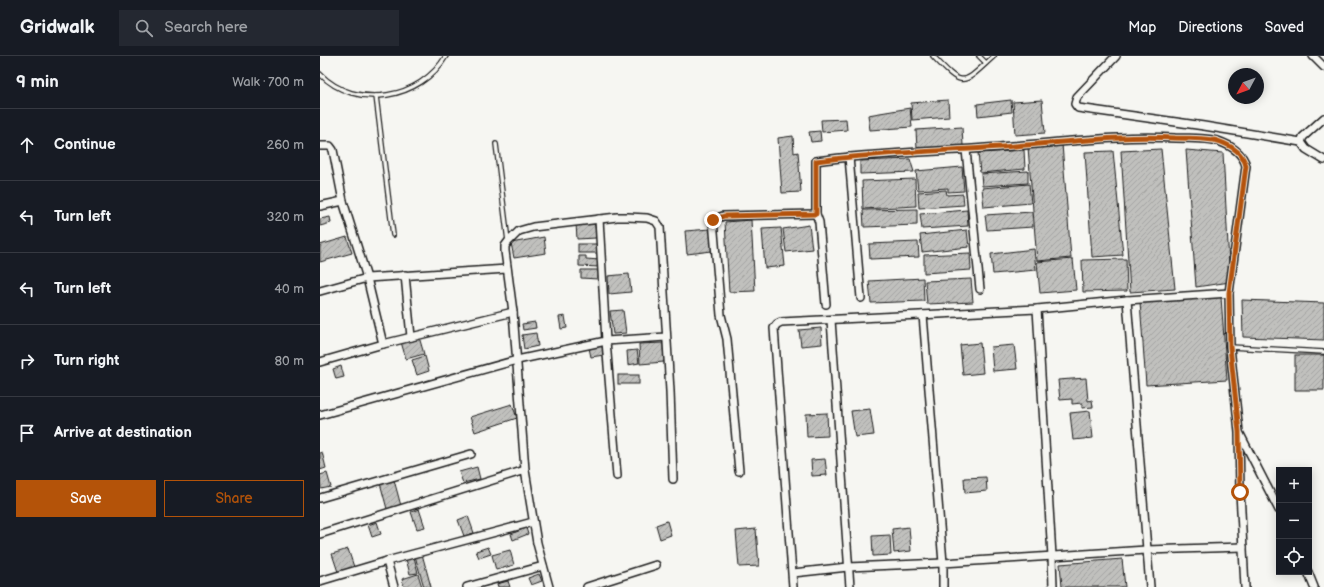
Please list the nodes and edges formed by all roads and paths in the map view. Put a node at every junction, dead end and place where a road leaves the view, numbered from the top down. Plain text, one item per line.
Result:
1 (446, 56) edge
2 (933, 56) edge
3 (979, 56) edge
4 (994, 56) edge
5 (1116, 56) edge
6 (1314, 56) edge
7 (986, 64) junction
8 (1324, 67) edge
9 (320, 74) edge
10 (376, 96) junction
11 (1324, 118) edge
12 (1301, 142) junction
13 (496, 144) dead end
14 (320, 146) edge
15 (966, 150) junction
16 (849, 157) junction
17 (1324, 160) edge
18 (343, 200) junction
19 (320, 206) edge
20 (816, 214) junction
21 (599, 219) junction
22 (393, 235) dead end
23 (508, 242) junction
24 (508, 269) junction
25 (404, 275) junction
26 (367, 278) junction
27 (980, 289) dead end
28 (320, 291) edge
29 (1229, 293) junction
30 (861, 298) dead end
31 (1127, 300) junction
32 (826, 304) dead end
33 (1037, 310) junction
34 (513, 312) junction
35 (923, 315) junction
36 (831, 320) junction
37 (411, 337) junction
38 (666, 337) junction
39 (606, 341) junction
40 (383, 344) junction
41 (1230, 347) junction
42 (1324, 352) edge
43 (517, 360) junction
44 (320, 362) edge
45 (320, 415) edge
46 (1239, 432) junction
47 (471, 454) dead end
48 (525, 470) junction
49 (740, 471) dead end
50 (617, 476) dead end
51 (673, 478) dead end
52 (320, 498) edge
53 (1276, 504) edge
54 (533, 522) junction
55 (320, 534) edge
56 (1243, 547) junction
57 (1146, 550) junction
58 (1052, 556) junction
59 (387, 561) junction
60 (943, 563) junction
61 (543, 566) junction
62 (656, 566) dead end
63 (848, 567) junction
64 (792, 573) junction
65 (1309, 575) edge
66 (320, 582) edge
67 (394, 587) edge
68 (468, 587) edge
69 (549, 587) edge
70 (587, 587) edge
71 (794, 587) edge
72 (850, 587) edge
73 (943, 587) edge
74 (1053, 587) edge
75 (1150, 587) edge
76 (1245, 587) edge
77 (1314, 587) edge

1 - 10 lane
2 - 7 lane
3 - 7 lane
4 - 7 lane
5 - 12 street
6 - 8 street
9 - 10 lane
10 - 22 lane
11 - 12 street
12 - 17 street
13 - 23 lane
14 - 18 street
15 - 16 street
15 - 27 street
15 - 29 street
16 - 20 street
16 - 30 street
18 - 19 street
18 - 26 street
20 - 32 street
20 - 49 street
21 - 23 street
21 - 38 street
21 - 39 street
23 - 24 street
24 - 25 street
24 - 34 street
25 - 26 street
25 - 37 street
26 - 28 street
26 - 40 street
29 - 31 street
29 - 41 street
31 - 33 street
31 - 57 street
33 - 35 street
33 - 58 street
34 - 37 street
34 - 43 street
35 - 36 street
35 - 60 street
36 - 63 street
36 - 64 street
37 - 40 street
38 - 39 street
38 - 51 street
39 - 43 street
39 - 50 street
40 - 44 street
41 - 42 lane
41 - 46 street
43 - 45 street
43 - 48 street
46 - 53 street
46 - 56 street
47 - 52 street
48 - 54 street
48 - 55 street
54 - 59 street
54 - 61 street
56 - 57 street
56 - 76 street
57 - 58 street
57 - 75 street
58 - 60 street
58 - 74 street
59 - 66 street
59 - 67 street
60 - 63 street
60 - 73 street
61 - 68 street
61 - 69 street
62 - 70 street
63 - 64 street
63 - 72 street
64 - 71 street
65 - 77 street

